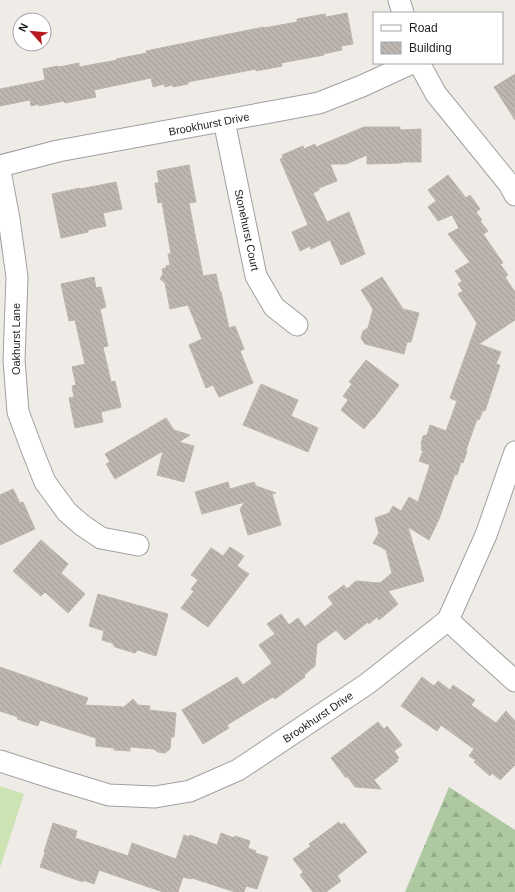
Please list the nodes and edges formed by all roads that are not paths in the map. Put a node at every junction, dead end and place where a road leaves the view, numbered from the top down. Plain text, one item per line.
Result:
1 (399, 0) edge
2 (402, 12) edge
3 (410, 64) edge
4 (420, 64) edge
5 (224, 121) junction
6 (0, 166) edge
7 (0, 171) edge
8 (513, 186) edge
9 (297, 325) dead end
10 (515, 452) edge
11 (138, 545) dead end
12 (448, 620) junction
13 (515, 681) edge
14 (0, 761) edge

1 - 2 street
3 - 5 street, Brookhurst Drive
4 - 8 street
5 - 6 street, Brookhurst Drive
5 - 9 street, Stonehurst Court
7 - 11 street, Oakhurst Lane
10 - 12 street, Brookhurst Drive
12 - 13 street
12 - 14 street, Brookhurst Drive

